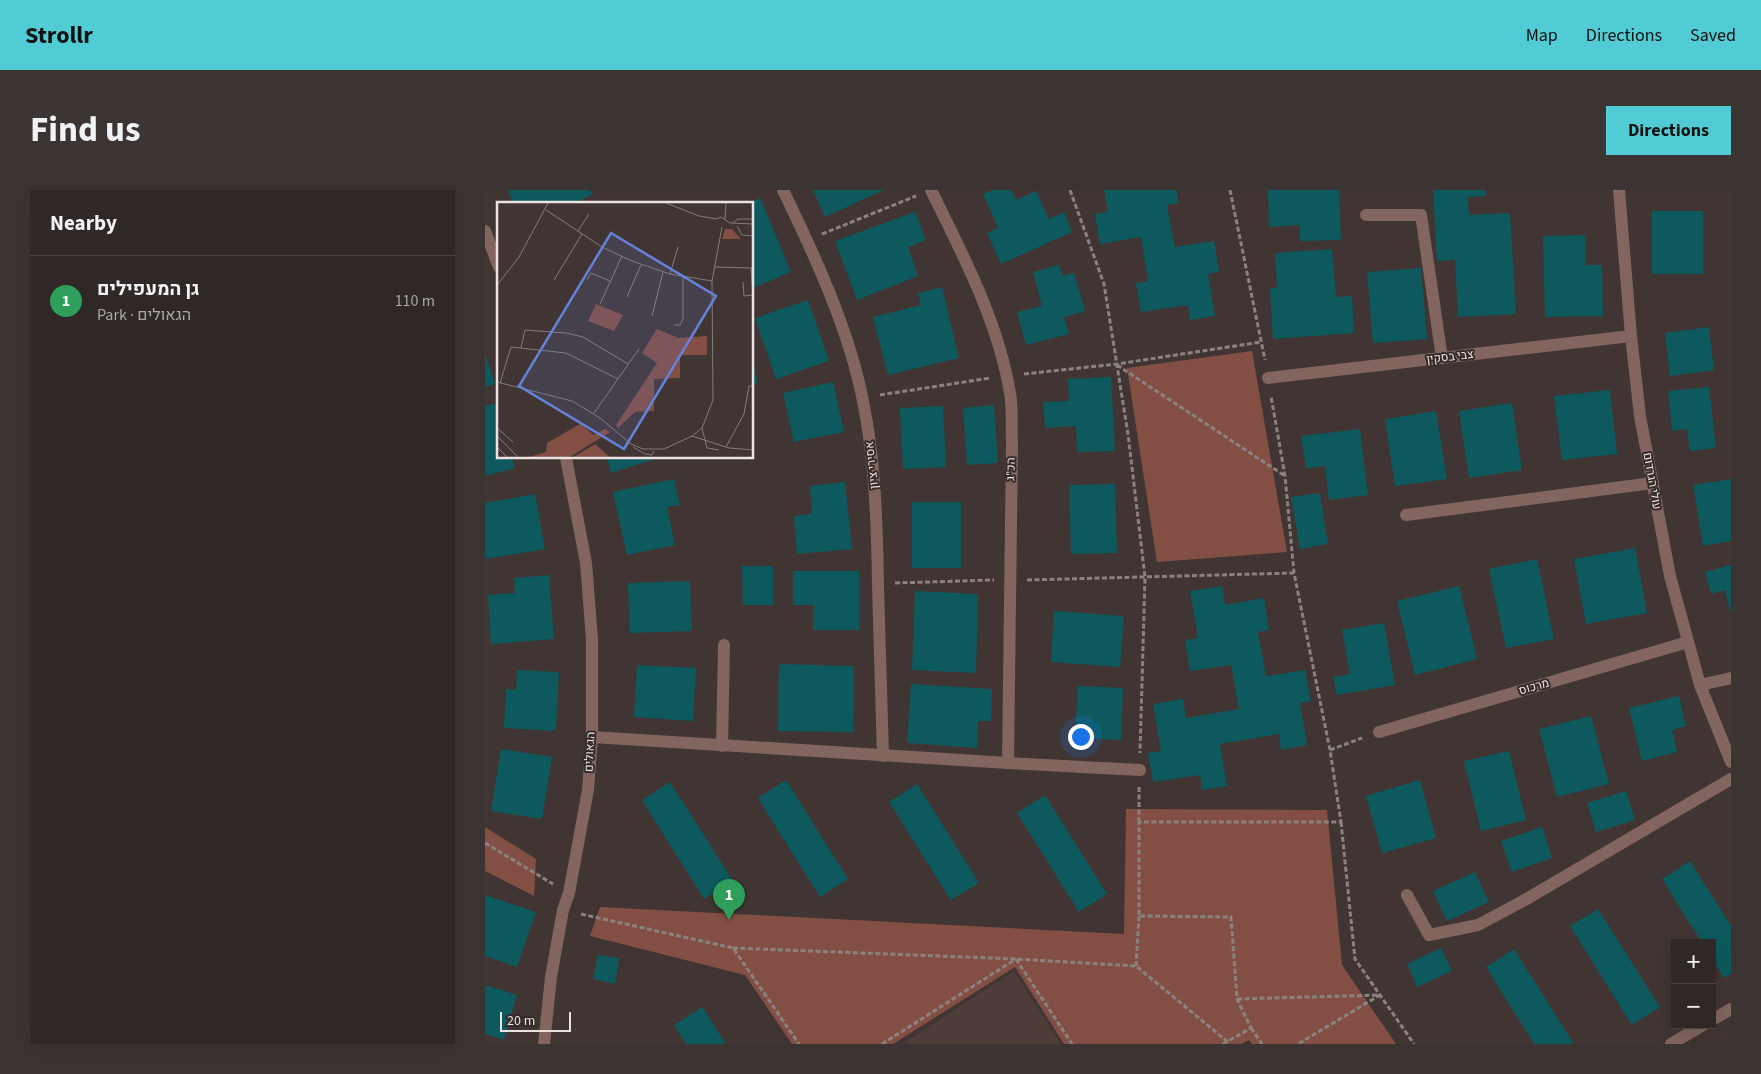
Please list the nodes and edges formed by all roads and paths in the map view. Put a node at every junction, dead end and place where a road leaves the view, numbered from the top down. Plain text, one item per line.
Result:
1 (783, 190) edge
2 (1069, 190) edge
3 (1230, 190) edge
4 (1619, 190) edge
5 (926, 192) edge
6 (1366, 215) dead end
7 (485, 231) edge
8 (807, 240) junction
9 (497, 261) edge
10 (1631, 336) junction
11 (1261, 342) junction
12 (1442, 358) junction
13 (1117, 364) junction
14 (1006, 376) junction
15 (1268, 378) junction
16 (862, 398) junction
17 (565, 459) edge
18 (1285, 476) junction
19 (1653, 483) junction
20 (1406, 515) dead end
21 (1294, 573) junction
22 (1145, 577) junction
23 (1010, 580) junction
24 (878, 583) junction
25 (1688, 642) junction
26 (724, 646) dead end
27 (1731, 678) edge
28 (1701, 684) junction
29 (1379, 732) joint
30 (592, 738) junction
31 (722, 746) junction
32 (1329, 750) junction
33 (883, 756) junction
34 (1731, 762) edge
35 (1008, 763) junction
36 (1140, 770) junction
37 (1731, 779) edge
38 (1139, 822) junction
39 (1341, 822) junction
40 (485, 844) edge
41 (569, 893) junction
42 (1407, 895) dead end
43 (563, 910) junction
44 (1139, 916) junction
45 (733, 948) junction
46 (1016, 959) junction
47 (1136, 966) junction
48 (1380, 995) junction
49 (1237, 999) junction
50 (1731, 1009) edge
51 (1716, 1018) edge
52 (1251, 1028) junction
53 (1696, 1029) edge
54 (1227, 1042) junction
55 (544, 1044) edge
56 (799, 1044) edge
57 (882, 1044) edge
58 (1072, 1044) edge
59 (1223, 1044) edge
60 (1262, 1044) edge
61 (1298, 1044) edge
62 (1414, 1044) edge
63 (1671, 1044) edge

1 - 8 street, אסירי ציון
2 - 13 path
3 - 11 path
4 - 10 street, עולי הגרדום
5 - 8 path
5 - 14 street, הכ"ג
6 - 12 street
7 - 9 street
8 - 16 street, אסירי ציון
10 - 12 street, צבי בסקין
10 - 19 street, עולי הגרדום
11 - 13 path
11 - 15 path
12 - 15 street, צבי בסקין
13 - 14 path
13 - 18 path
13 - 22 path
14 - 16 path
14 - 23 street, הכ"ג
15 - 18 path
16 - 24 street, אסירי ציון
17 - 30 street, הגאולים
18 - 21 path
19 - 20 street
19 - 25 street, עולי הגרדום
21 - 22 path
21 - 32 path
22 - 23 path
22 - 36 path
23 - 24 path
23 - 35 street, הכ"ג
24 - 33 street, אסירי ציון
25 - 28 street, עולי הגרדום
25 - 29 street, מרכוס
26 - 31 street
27 - 28 street
28 - 34 street, עולי הגרדום
29 - 32 path
30 - 31 street
30 - 41 street, הגאולים
31 - 33 street
32 - 39 path
33 - 35 street
35 - 36 street
36 - 38 path
37 - 42 street
38 - 39 path
38 - 44 path
39 - 48 path
40 - 41 path
41 - 43 street, הגאולים
43 - 45 path
43 - 55 street, הגאולים
44 - 47 path
44 - 49 path
45 - 46 path
45 - 56 path
46 - 47 path
46 - 57 path
46 - 58 path
47 - 54 path
48 - 49 path
48 - 61 path
48 - 62 path
49 - 52 path
50 - 51 street
52 - 54 path
52 - 60 path
53 - 63 street
54 - 59 path

